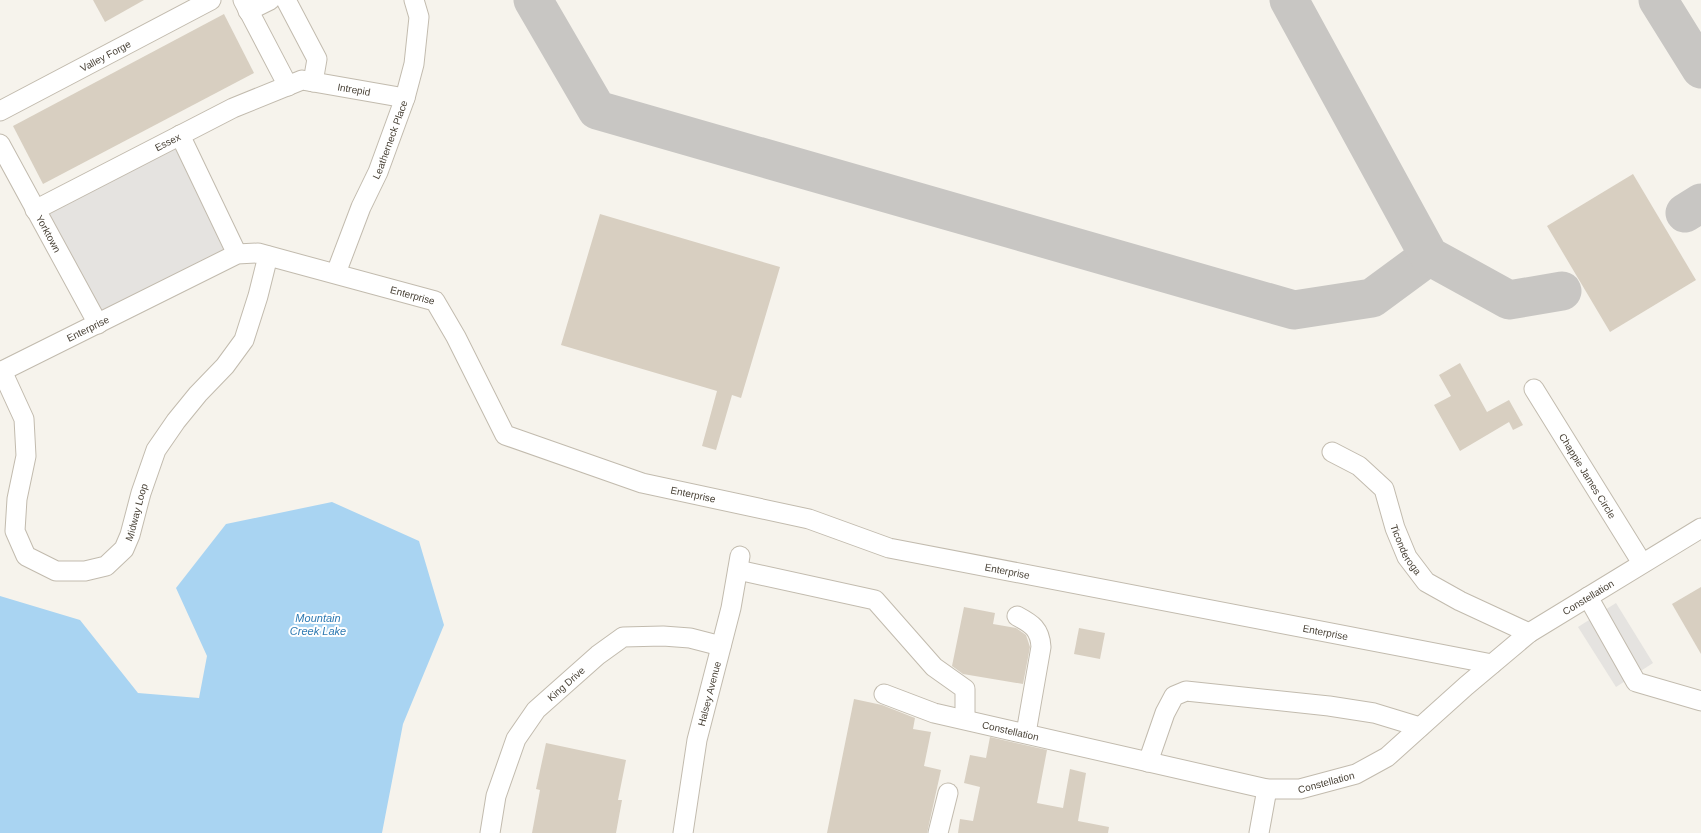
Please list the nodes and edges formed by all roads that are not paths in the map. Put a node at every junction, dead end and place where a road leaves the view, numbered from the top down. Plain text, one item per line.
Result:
1 (211, 0) edge
2 (270, 0) edge
3 (286, 0) edge
4 (414, 0) edge
5 (245, 5) edge
6 (301, 82) junction
7 (405, 98) junction
8 (0, 111) edge
9 (180, 135) junction
10 (0, 144) edge
11 (35, 210) junction
12 (237, 254) junction
13 (268, 256) junction
14 (336, 273) junction
15 (98, 324) junction
16 (1, 371) edge
17 (1534, 389) dead end
18 (1332, 452) dead end
19 (1701, 528) edge
20 (1642, 564) junction
21 (1588, 597) junction
22 (1017, 616) dead end
23 (1529, 633) junction
24 (721, 646) junction
25 (1492, 664) junction
26 (884, 694) dead end
27 (1701, 701) edge
28 (965, 719) junction
29 (1420, 727) junction
30 (1026, 734) junction
31 (1148, 762) junction
32 (1267, 789) junction
33 (948, 793) dead end
34 (490, 833) edge
35 (683, 833) edge
36 (938, 833) edge
37 (1259, 833) edge

1 - 8 lane, Valley Forge
2 - 5 lane
3 - 6 lane
4 - 7 lane, Leatherneck Place
5 - 6 lane
6 - 7 lane, Intrepid
6 - 9 lane, Essex
7 - 14 lane, Leatherneck Place
9 - 11 lane, Essex
9 - 12 lane
10 - 11 lane, Yorktown
11 - 15 lane, Yorktown
12 - 13 lane, Enterprise
12 - 15 lane, Enterprise
13 - 14 lane, Enterprise
13 - 16 lane, Midway Loop
14 - 25 lane, Enterprise
15 - 16 lane, Enterprise
17 - 20 lane, Chappie James Circle
18 - 23 lane, Ticonderoga
19 - 20 lane, Constellation
20 - 21 lane, Constellation
21 - 23 lane, Constellation
21 - 27 lane
22 - 30 lane
23 - 25 lane, Constellation
24 - 28 lane, Halsey Avenue
24 - 34 lane, King Drive
24 - 35 lane, Halsey Avenue
25 - 29 lane, Constellation
26 - 28 lane, Constellation
28 - 30 lane, Constellation
29 - 31 lane
29 - 32 lane, Constellation
30 - 31 lane, Constellation
31 - 32 lane, Constellation
32 - 37 lane
33 - 36 lane

